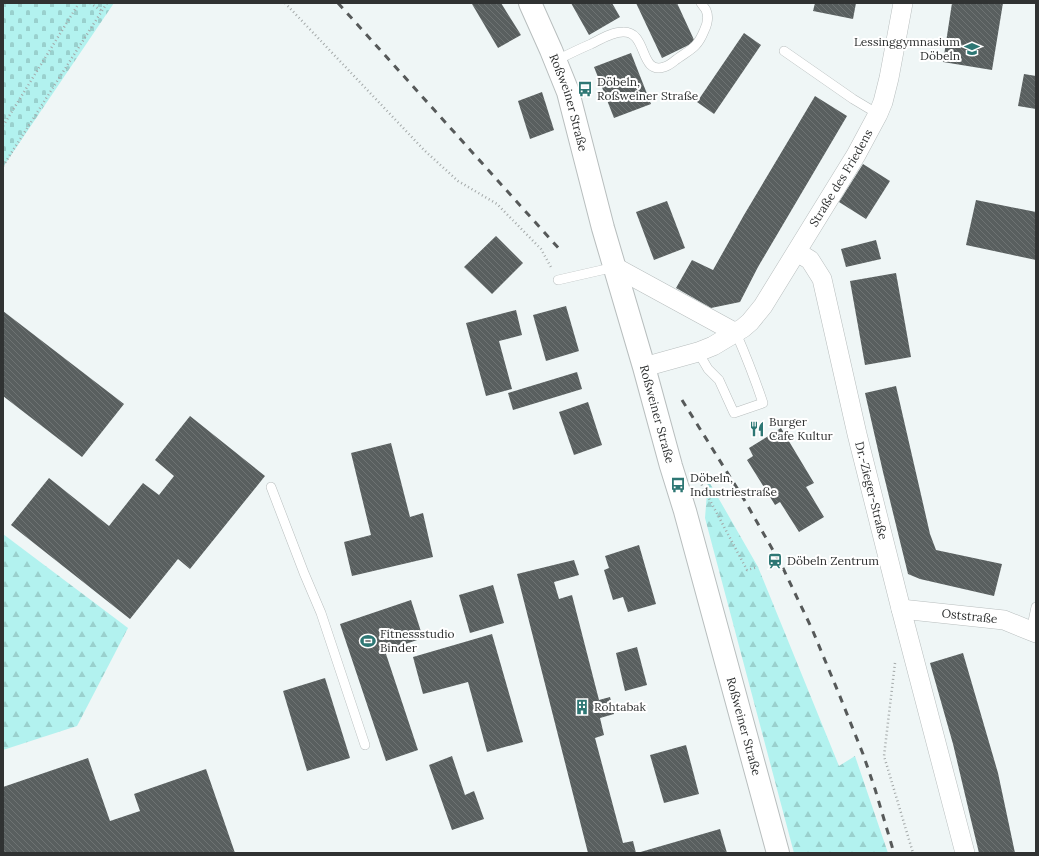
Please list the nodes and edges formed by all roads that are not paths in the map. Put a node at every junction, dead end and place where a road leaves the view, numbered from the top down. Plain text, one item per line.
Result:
1 (530, 3) edge
2 (701, 3) edge
3 (903, 3) edge
4 (784, 51) dead end
5 (555, 61) junction
6 (878, 114) junction
7 (797, 252) junction
8 (615, 268) junction
9 (558, 280) road end
10 (736, 333) junction
11 (698, 352) junction
12 (644, 367) junction
13 (271, 487) dead end
14 (1036, 607) edge
15 (901, 609) junction
16 (1033, 632) edge
17 (365, 745) dead end
18 (778, 853) edge
19 (965, 853) edge

1 - 5 main road, Roßweiner Straße
2 - 5 lane
3 - 6 street, Straße des Friedens
4 - 6 lane
5 - 8 main road, Roßweiner Straße
6 - 7 street, Straße des Friedens
7 - 10 street, Straße des Friedens
7 - 15 street, Dr.-Zieger-Straße
8 - 9 lane
8 - 10 street
8 - 12 main road, Roßweiner Straße
10 - 11 street, Straße des Friedens
10 - 11 lane
11 - 12 street, Straße des Friedens
12 - 18 main road, Roßweiner Straße
13 - 17 lane
14 - 16 lane
15 - 16 street, Oststraße
15 - 19 street, Dr.-Zieger-Straße

